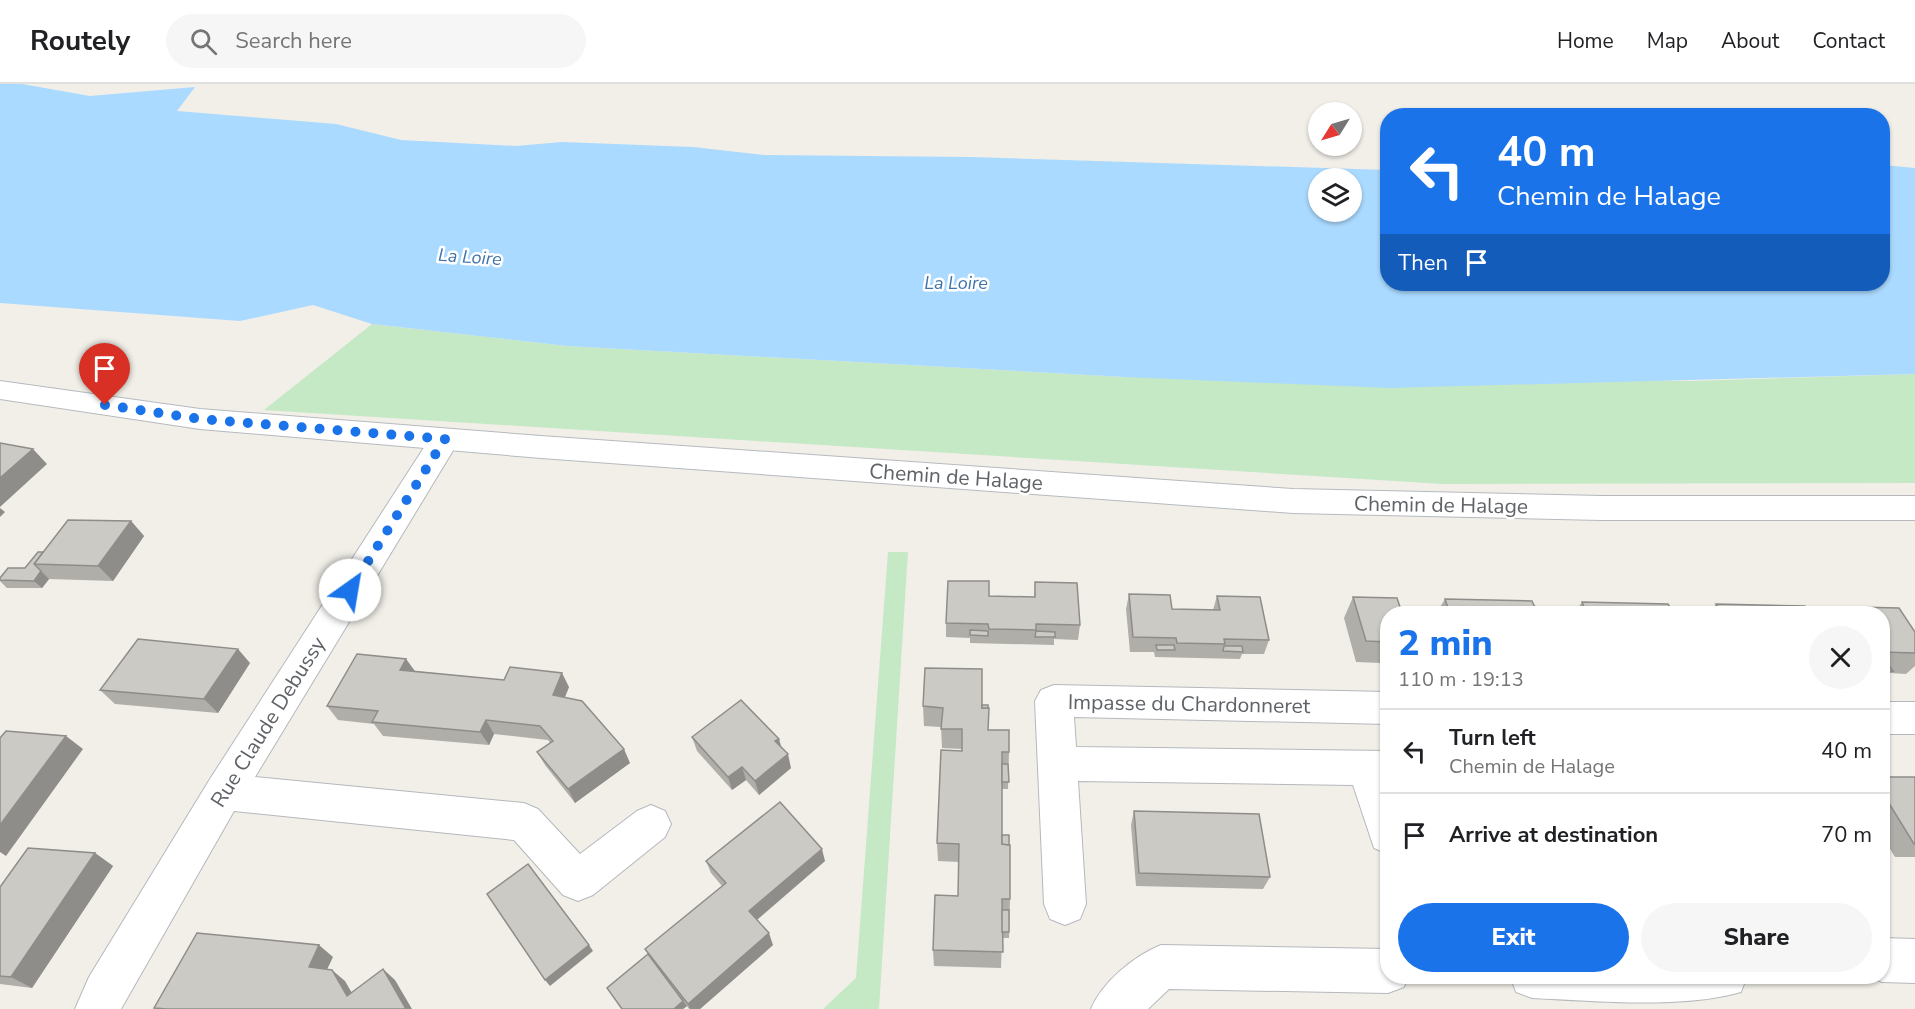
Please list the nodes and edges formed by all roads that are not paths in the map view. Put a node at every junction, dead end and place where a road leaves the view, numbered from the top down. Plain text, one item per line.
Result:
1 (4, 394) edge
2 (445, 439) junction
3 (1915, 508) edge
4 (1380, 708) edge
5 (1890, 718) edge
6 (1915, 718) edge
7 (1059, 764) junction
8 (1377, 767) edge
9 (1380, 786) edge
10 (224, 792) junction
11 (651, 824) dead end
12 (1065, 904) dead end
13 (1890, 960) edge
14 (1915, 961) edge
15 (1380, 971) edge
16 (98, 1009) edge
17 (1114, 1009) edge

1 - 2 street, Chemin de Halage
2 - 3 street, Chemin de Halage
2 - 10 street, Rue Claude Debussy
4 - 7 street, Impasse du Chardonneret
5 - 6 street
7 - 8 street
7 - 12 street, Impasse du Chardonneret
8 - 9 street
10 - 11 street
10 - 16 street, Rue Claude Debussy
13 - 14 street
15 - 17 street

